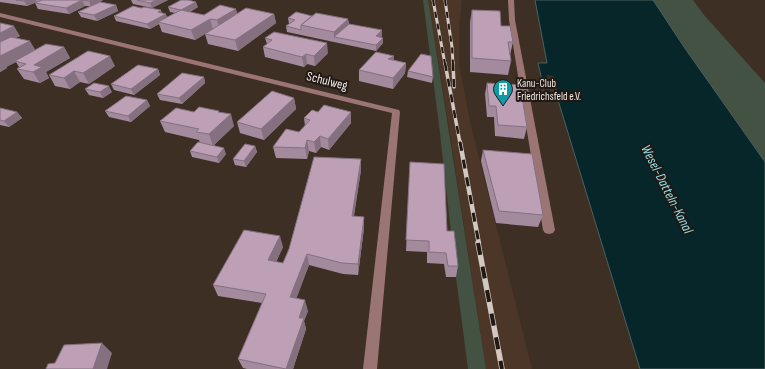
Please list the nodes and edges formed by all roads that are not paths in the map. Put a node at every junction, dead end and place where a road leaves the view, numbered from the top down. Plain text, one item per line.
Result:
1 (511, 0) edge
2 (0, 15) edge
3 (549, 230) dead end
4 (370, 369) edge

1 - 3 street
2 - 4 street, Schulweg

